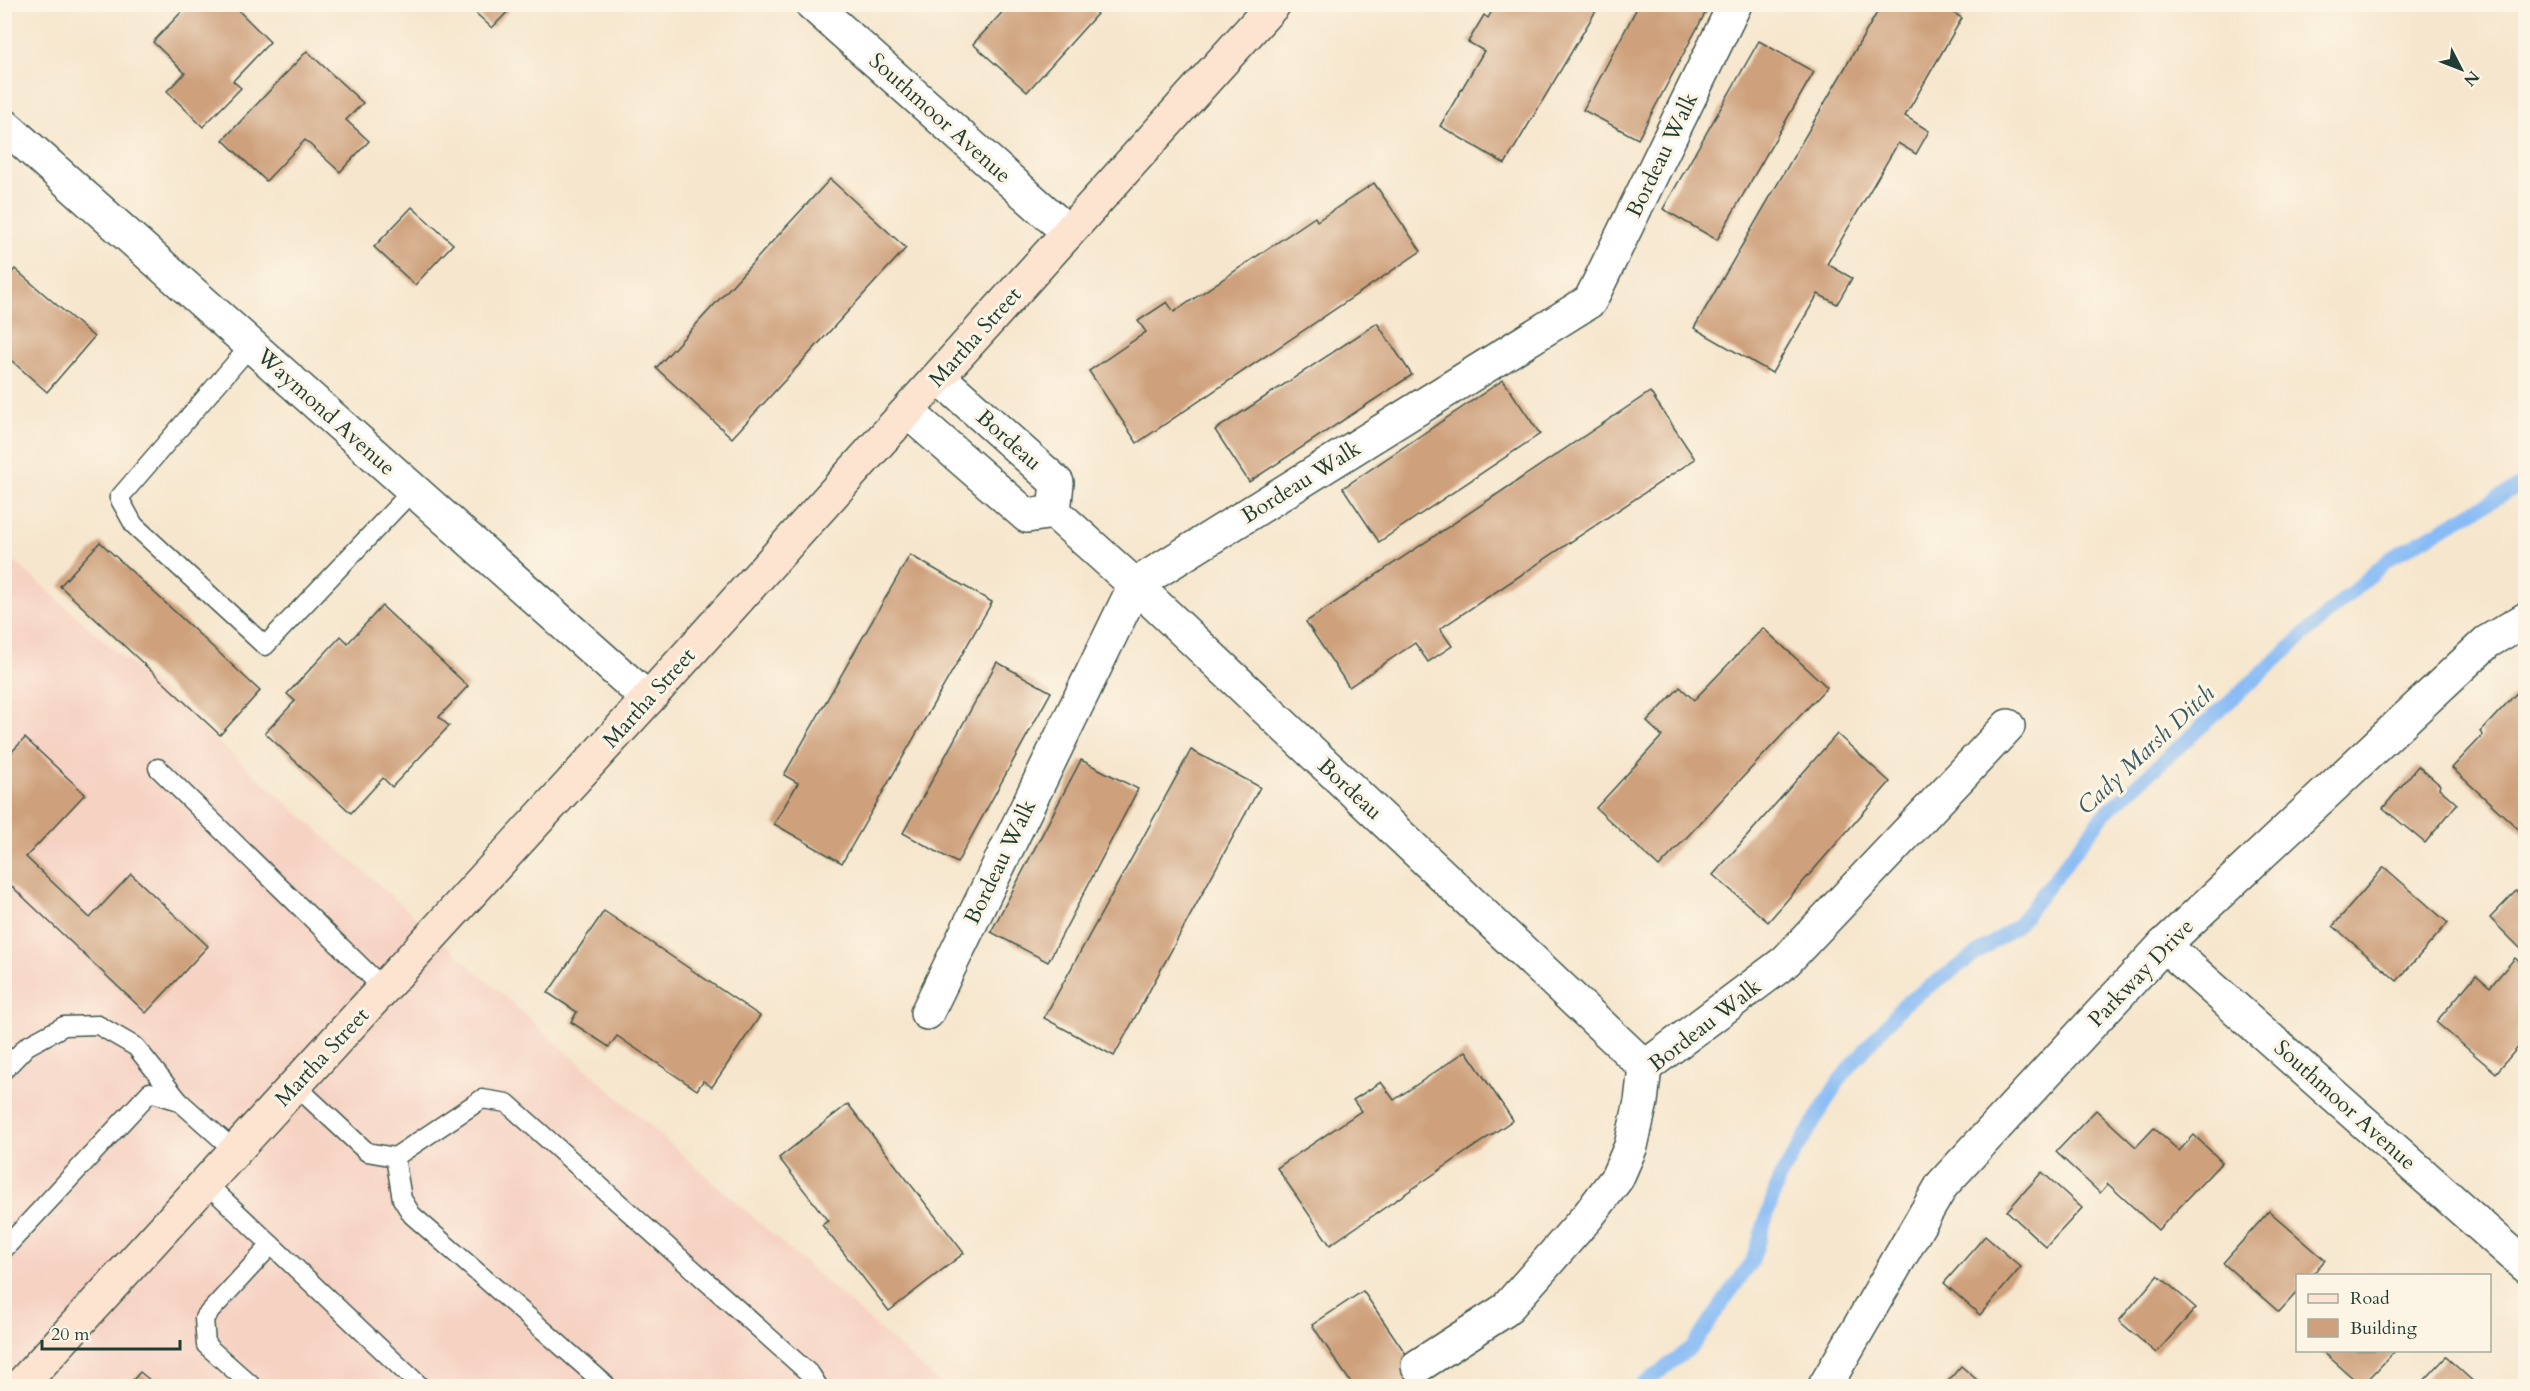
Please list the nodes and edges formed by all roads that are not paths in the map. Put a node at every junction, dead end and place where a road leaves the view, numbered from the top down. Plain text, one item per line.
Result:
1 (812, 4) edge
2 (1274, 4) edge
3 (1735, 4) edge
4 (4, 125) edge
5 (1068, 232) junction
6 (250, 345) junction
7 (939, 377) junction
8 (908, 412) junction
9 (414, 490) junction
10 (1054, 512) junction
11 (1135, 585) junction
12 (2526, 619) edge
13 (648, 699) junction
14 (2008, 726) dead end
15 (158, 768) dead end
16 (2164, 945) junction
17 (384, 989) junction
18 (927, 1013) dead end
19 (1644, 1067) junction
20 (4, 1070) edge
21 (295, 1085) junction
22 (179, 1101) junction
23 (235, 1151) junction
24 (394, 1156) junction
25 (206, 1183) junction
26 (271, 1245) junction
27 (4, 1249) edge
28 (2526, 1266) edge
29 (1418, 1366) dead end
30 (20, 1386) edge
31 (252, 1386) edge
32 (420, 1386) edge
33 (607, 1386) edge
34 (818, 1386) edge
35 (1825, 1386) edge

1 - 5 street, Southmoor Avenue
2 - 5 street, Martha Street
3 - 11 street, Bordeau Walk
4 - 6 street, Waymond Avenue
5 - 7 street, Martha Street
6 - 9 street, Waymond Avenue
6 - 9 lane
7 - 8 street, Martha Street
7 - 10 street, Bordeau
8 - 10 street, Bordeau
8 - 13 street, Martha Street
9 - 13 street, Waymond Avenue
10 - 11 street, Bordeau
11 - 18 street, Bordeau Walk
11 - 19 street, Bordeau
12 - 16 street, Parkway Drive
13 - 17 street, Martha Street
14 - 19 street, Bordeau Walk
15 - 17 lane
16 - 28 street, Southmoor Avenue
16 - 35 street, Parkway Drive
17 - 21 street, Martha Street
19 - 29 street, Bordeau Walk
20 - 22 lane
21 - 23 street, Martha Street
21 - 24 lane
22 - 23 lane
22 - 27 lane
23 - 25 street, Martha Street
24 - 33 lane
24 - 34 lane
25 - 26 lane
25 - 30 street, Martha Street
26 - 31 lane
26 - 32 lane

